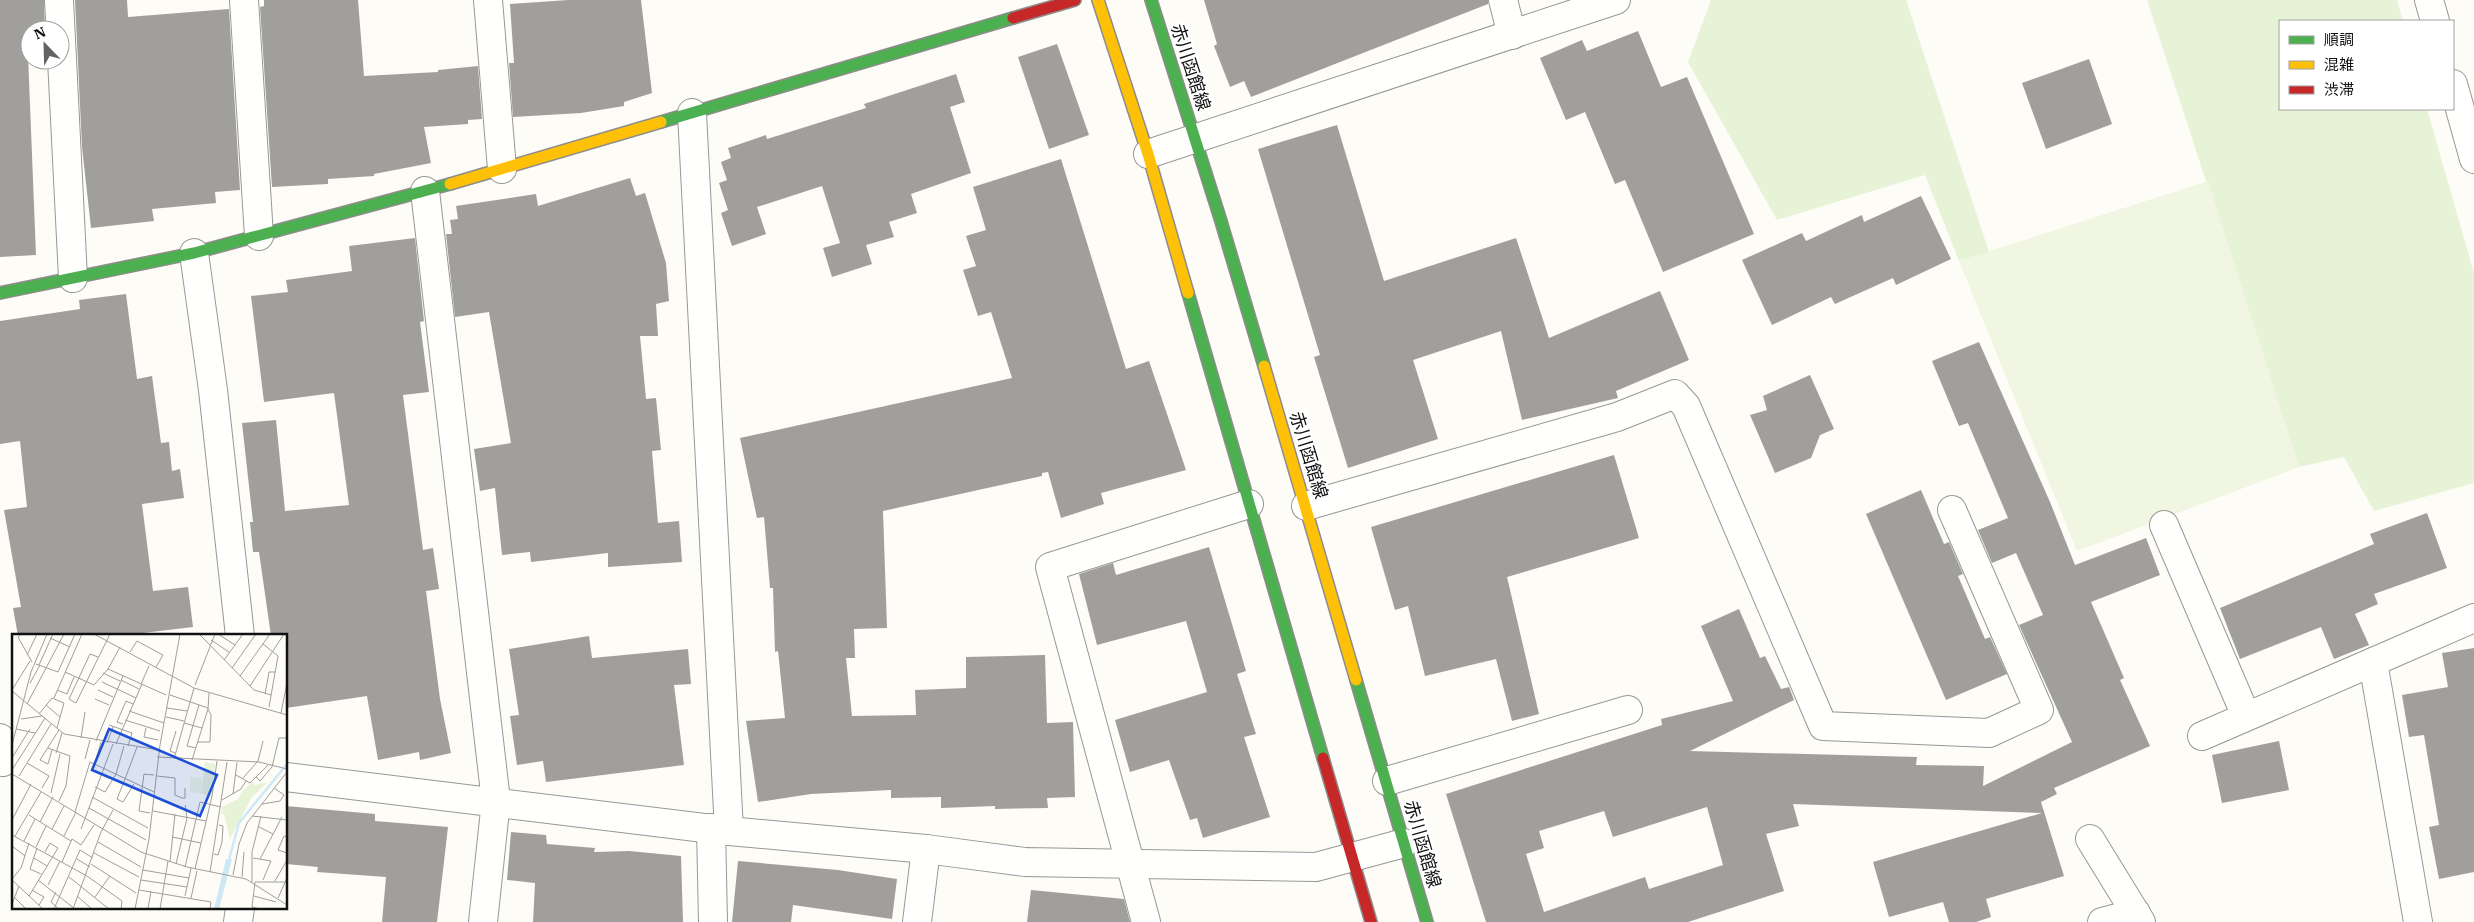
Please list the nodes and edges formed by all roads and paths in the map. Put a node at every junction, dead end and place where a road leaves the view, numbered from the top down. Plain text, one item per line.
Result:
1 (59, 0) edge
2 (244, 0) edge
3 (488, 0) edge
4 (1075, 0) edge
5 (1098, 0) edge
6 (1150, 0) edge
7 (1503, 0) edge
8 (1616, 0) edge
9 (2429, 0) edge
10 (2435, 20) edge
11 (1512, 35) junction
12 (2454, 88) edge
13 (692, 113) junction
14 (1196, 138) junction
15 (1148, 154) junction
16 (2474, 159) edge
17 (502, 170) junction
18 (425, 191) junction
19 (259, 236) junction
20 (194, 253) junction
21 (74, 278) junction
22 (0, 292) edge
23 (1250, 504) junction
24 (1306, 506) junction
25 (1952, 510) dead end
26 (2164, 525) dead end
27 (2474, 618) edge
28 (240, 634) edge
29 (2373, 662) junction
30 (1628, 710) dead end
31 (2246, 716) junction
32 (2202, 736) dead end
33 (288, 777) edge
34 (1387, 781) junction
35 (496, 801) junction
36 (720, 830) junction
37 (2090, 839) dead end
38 (1404, 843) junction
39 (926, 849) junction
40 (1353, 858) junction
41 (1130, 864) junction
42 (2138, 917) edge
43 (483, 922) edge
44 (713, 922) edge
45 (917, 922) edge
46 (1146, 922) edge
47 (1371, 922) edge
48 (1427, 922) edge
49 (2102, 922) edge
50 (2418, 922) edge

1 - 21 street
2 - 19 street
3 - 17 street
4 - 13 main road
5 - 15 main road
6 - 14 main road, 赤川函館線
7 - 11 street
8 - 11 street
9 - 10 street
11 - 14 street
12 - 16 street
13 - 17 main road
13 - 36 street
14 - 15 street
14 - 24 main road, 赤川函館線
15 - 23 main road
17 - 18 main road
18 - 19 main road
18 - 35 street
19 - 20 main road
20 - 21 main road
20 - 28 street
21 - 22 main road
23 - 40 main road
23 - 41 street
24 - 25 street
24 - 34 main road, 赤川函館線
26 - 31 street
27 - 29 street
29 - 31 street
29 - 50 street
30 - 34 street
31 - 32 street
33 - 35 street
34 - 38 main road, 赤川函館線
35 - 36 street
35 - 43 street
36 - 39 street
36 - 44 street
37 - 42 street
38 - 40 street
38 - 48 main road, 赤川函館線
39 - 41 street
39 - 45 street
40 - 41 street
40 - 47 main road
41 - 46 street
42 - 49 street

